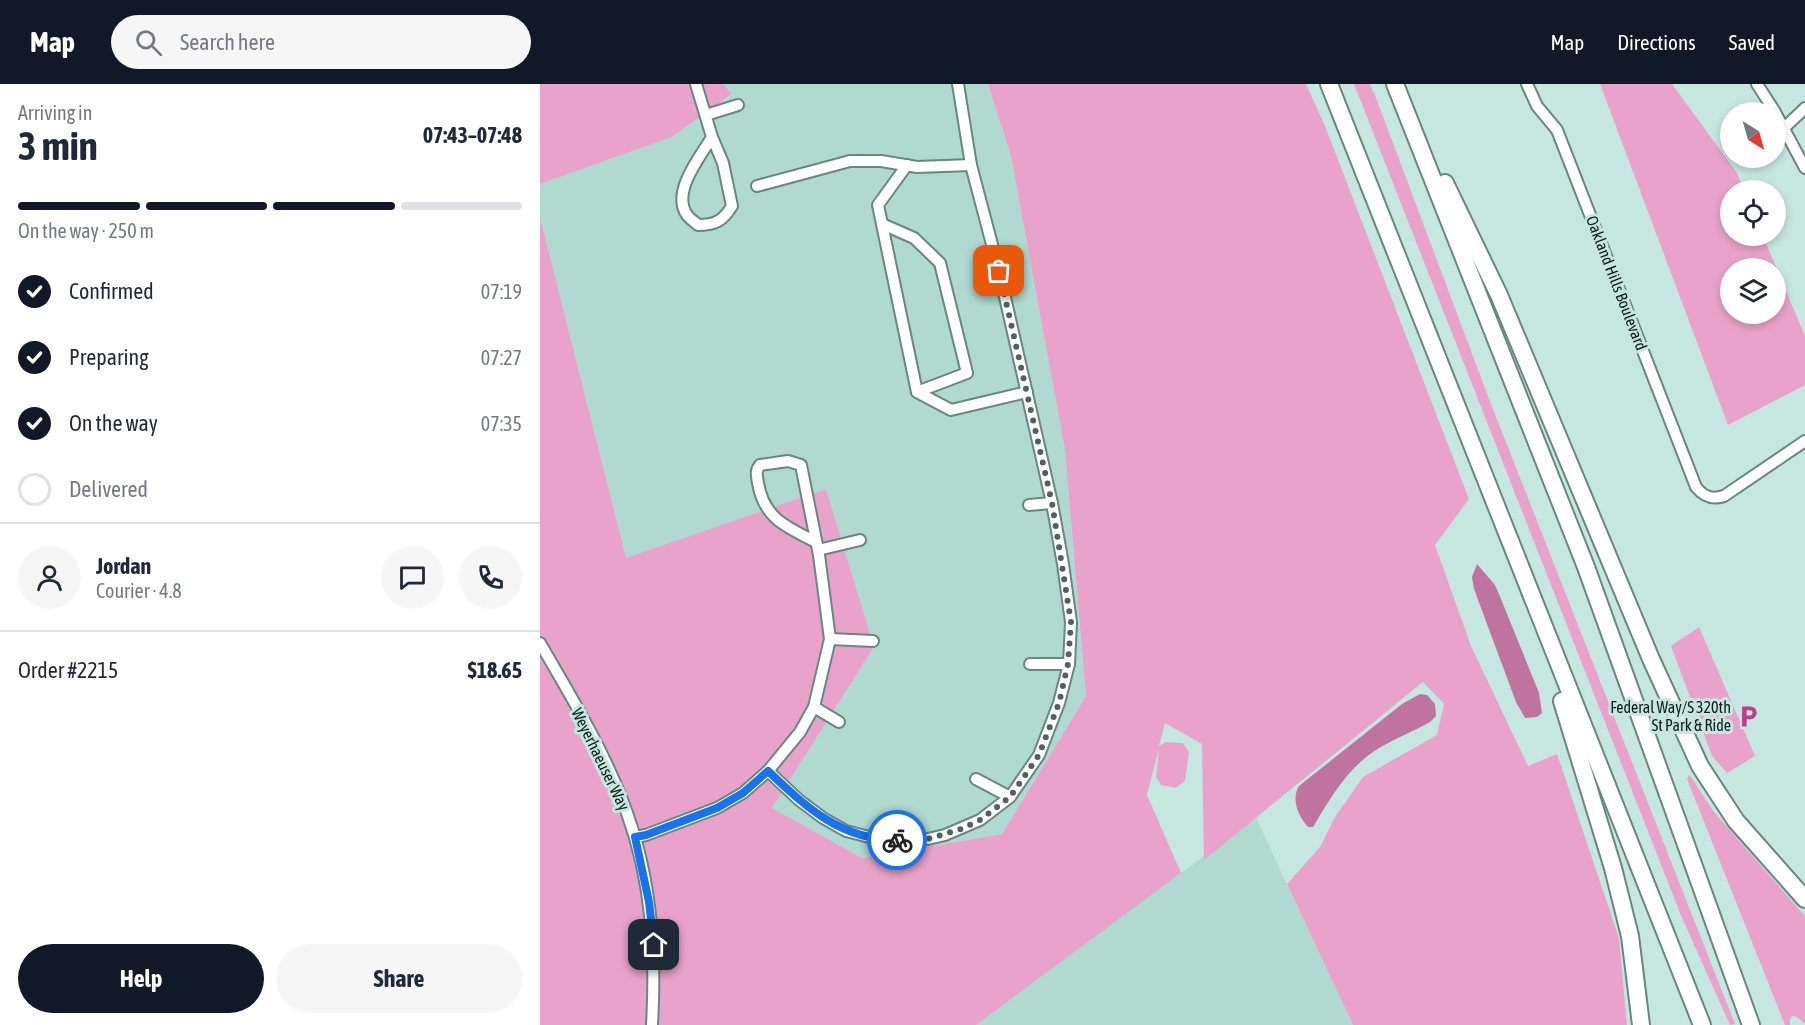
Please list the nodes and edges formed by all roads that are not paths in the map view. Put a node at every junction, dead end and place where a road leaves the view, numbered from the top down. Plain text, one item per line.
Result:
1 (696, 84) edge
2 (958, 84) edge
3 (1329, 84) edge
4 (1397, 84) edge
5 (1527, 84) edge
6 (1757, 84) edge
7 (1769, 102) edge
8 (738, 105) dead end
9 (1805, 108) edge
10 (706, 115) junction
11 (1786, 126) edge
12 (1786, 132) edge
13 (712, 137) junction
14 (907, 165) junction
15 (971, 165) junction
16 (1805, 168) edge
17 (757, 186) dead end
18 (882, 224) junction
19 (917, 392) junction
20 (1027, 392) junction
21 (1805, 441) edge
22 (1052, 503) junction
23 (1029, 505) dead end
24 (860, 540) dead end
25 (817, 546) junction
26 (1531, 596) junction
27 (830, 639) junction
28 (873, 641) dead end
29 (540, 643) edge
30 (1030, 664) dead end
31 (1068, 664) junction
32 (814, 707) junction
33 (839, 722) dead end
34 (768, 771) junction
35 (976, 779) dead end
36 (1010, 797) junction
37 (635, 837) junction
38 (1805, 898) edge
39 (1719, 931) junction
40 (652, 1025) edge
41 (1641, 1025) edge
42 (1704, 1025) edge
43 (1751, 1025) edge
44 (1761, 1025) edge

1 - 10 street
2 - 15 street
3 - 26 highway
4 - 38 highway
4 - 39 highway
5 - 21 street, Oakland Hills Boulevard
6 - 7 street
8 - 10 street
9 - 11 street
10 - 13 street
12 - 16 street
13 - 13 street
14 - 15 street
14 - 17 street
14 - 18 street
15 - 20 street
18 - 19 street
18 - 19 street
19 - 20 street
20 - 22 street
22 - 23 street
22 - 31 street
24 - 25 street
25 - 25 street
25 - 27 street
26 - 41 highway
26 - 42 highway
27 - 28 street
27 - 32 street
29 - 37 street, Weyerhaeuser Way
30 - 31 street
31 - 36 street
32 - 33 street
32 - 34 street
34 - 36 street
34 - 37 street
35 - 36 street
37 - 40 street, Weyerhaeuser Way
39 - 43 highway
39 - 44 highway

